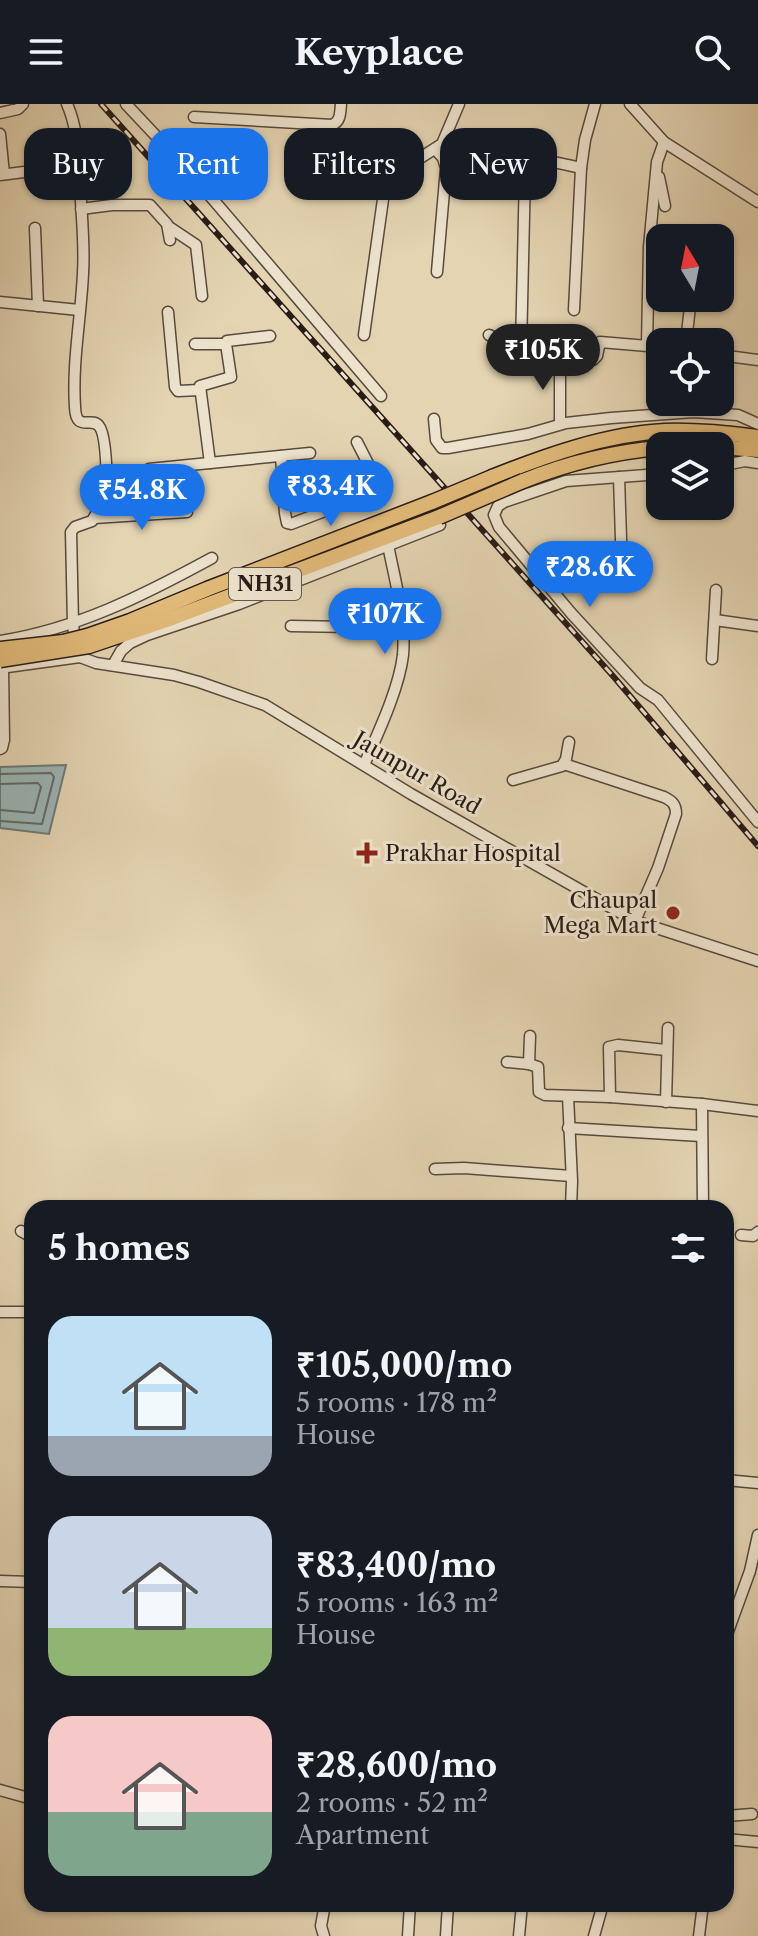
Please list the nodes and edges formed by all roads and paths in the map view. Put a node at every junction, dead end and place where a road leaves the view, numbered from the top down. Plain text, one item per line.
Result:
1 (23, 104) edge
2 (67, 104) edge
3 (126, 104) edge
4 (341, 104) edge
5 (459, 104) edge
6 (595, 104) edge
7 (630, 104) edge
8 (0, 113) edge
9 (194, 117) dead end
10 (0, 134) edge
11 (664, 142) junction
12 (435, 149) junction
13 (657, 162) junction
14 (581, 168) junction
15 (24, 172) dead end
16 (2, 174) edge
17 (758, 202) edge
18 (665, 206) dead end
19 (81, 209) junction
20 (169, 227) junction
21 (35, 228) dead end
22 (170, 240) dead end
23 (437, 272) dead end
24 (202, 296) dead end
25 (0, 302) edge
26 (38, 306) junction
27 (79, 310) junction
28 (574, 310) dead end
29 (168, 312) dead end
30 (647, 328) edge
31 (364, 335) dead end
32 (489, 335) dead end
33 (270, 336) dead end
34 (195, 344) dead end
35 (226, 344) junction
36 (646, 345) edge
37 (524, 351) junction
38 (734, 357) edge
39 (560, 359) junction
40 (758, 360) edge
41 (200, 390) junction
42 (381, 396) dead end
43 (434, 419) dead end
44 (560, 424) junction
45 (758, 424) edge
46 (758, 437) edge
47 (357, 442) dead end
48 (734, 448) edge
49 (646, 450) edge
50 (758, 450) edge
51 (310, 453) dead end
52 (281, 456) junction
53 (210, 463) junction
54 (734, 463) edge
55 (758, 463) edge
56 (646, 475) edge
57 (619, 477) junction
58 (107, 499) junction
59 (187, 512) dead end
60 (94, 518) junction
61 (440, 521) junction
62 (388, 545) junction
63 (212, 558) dead end
64 (622, 570) dead end
65 (716, 590) dead end
66 (402, 620) junction
67 (715, 620) junction
68 (73, 624) junction
69 (291, 626) dead end
70 (758, 626) edge
71 (0, 641) edge
72 (85, 646) junction
73 (0, 649) edge
74 (712, 659) dead end
75 (1, 665) edge
76 (113, 665) junction
77 (569, 742) dead end
78 (0, 749) edge
79 (564, 764) junction
80 (364, 765) junction
81 (513, 780) dead end
82 (758, 822) edge
83 (635, 921) junction
84 (758, 961) edge
85 (668, 1028) dead end
86 (530, 1036) dead end
87 (666, 1050) junction
88 (507, 1062) dead end
89 (529, 1064) junction
90 (568, 1096) junction
91 (610, 1097) junction
92 (666, 1102) junction
93 (702, 1104) junction
94 (758, 1111) edge
95 (568, 1128) junction
96 (701, 1136) junction
97 (435, 1169) dead end
98 (571, 1176) junction
99 (571, 1200) edge
100 (703, 1200) edge
101 (21, 1231) dead end
102 (758, 1232) edge
103 (24, 1233) edge
104 (741, 1235) dead end
105 (0, 1312) edge
106 (24, 1312) edge
107 (734, 1481) edge
108 (758, 1483) edge
109 (758, 1535) edge
110 (754, 1572) edge
111 (0, 1581) edge
112 (24, 1582) edge
113 (734, 1618) edge
114 (0, 1790) edge
115 (24, 1797) edge
116 (752, 1814) dead end
117 (734, 1815) edge
118 (734, 1840) edge
119 (758, 1842) edge
120 (324, 1912) edge
121 (410, 1912) edge
122 (448, 1912) edge
123 (521, 1912) edge
124 (601, 1912) edge
125 (702, 1912) edge
126 (324, 1936) edge
127 (408, 1936) edge
128 (446, 1936) edge
129 (519, 1936) edge
130 (594, 1936) edge
131 (699, 1936) edge

1 - 8 street
2 - 19 street
3 - 42 street
4 - 9 street
5 - 12 street
6 - 14 street
7 - 11 street
10 - 16 street
11 - 13 street
11 - 17 street
12 - 23 street
12 - 31 street
13 - 18 street
13 - 30 street
14 - 28 street
14 - 37 street
15 - 16 street
19 - 20 street
19 - 27 street
20 - 22 street
20 - 24 street
21 - 26 street
25 - 26 street
26 - 27 street
27 - 58 street
29 - 41 street
32 - 37 street
33 - 35 street
34 - 35 street
35 - 41 street
36 - 39 street
37 - 39 street
38 - 40 street
39 - 44 street
41 - 53 street
43 - 44 street
44 - 45 street
46 - 72 highway, NH31, bridge
47 - 52 street
48 - 50 highway
49 - 61 highway, NH31, bridge
51 - 52 street
52 - 53 street
53 - 58 street
54 - 55 street
56 - 57 street
57 - 64 street
57 - 82 street
58 - 60 street
59 - 60 street
60 - 68 street
61 - 62 street
61 - 72 highway, NH31
62 - 66 street
62 - 76 street
63 - 68 street
65 - 67 street
66 - 69 street
66 - 80 street
67 - 70 street
67 - 74 street
68 - 71 street
68 - 72 street
72 - 73 highway, NH31, bridge
72 - 75 highway, NH31, bridge
72 - 76 street, Jaunpur Road
75 - 78 street
76 - 80 street, Jaunpur Road
77 - 79 street
79 - 81 street
79 - 83 street
80 - 83 street, Jaunpur Road
83 - 84 street, Jaunpur Road
85 - 87 street
86 - 89 street
87 - 91 street
87 - 92 street
88 - 89 street
89 - 90 street
90 - 91 street
90 - 95 street
91 - 92 street
92 - 93 street
93 - 94 street
93 - 96 street
95 - 96 street
95 - 98 street
96 - 100 street
97 - 98 street
98 - 99 street
101 - 103 street
102 - 104 street
105 - 106 street
107 - 108 street
109 - 110 street
110 - 113 street
111 - 112 street
114 - 115 street
116 - 117 street
118 - 119 street
120 - 126 street
121 - 127 street
122 - 128 street
123 - 129 street
124 - 130 street
125 - 131 street

